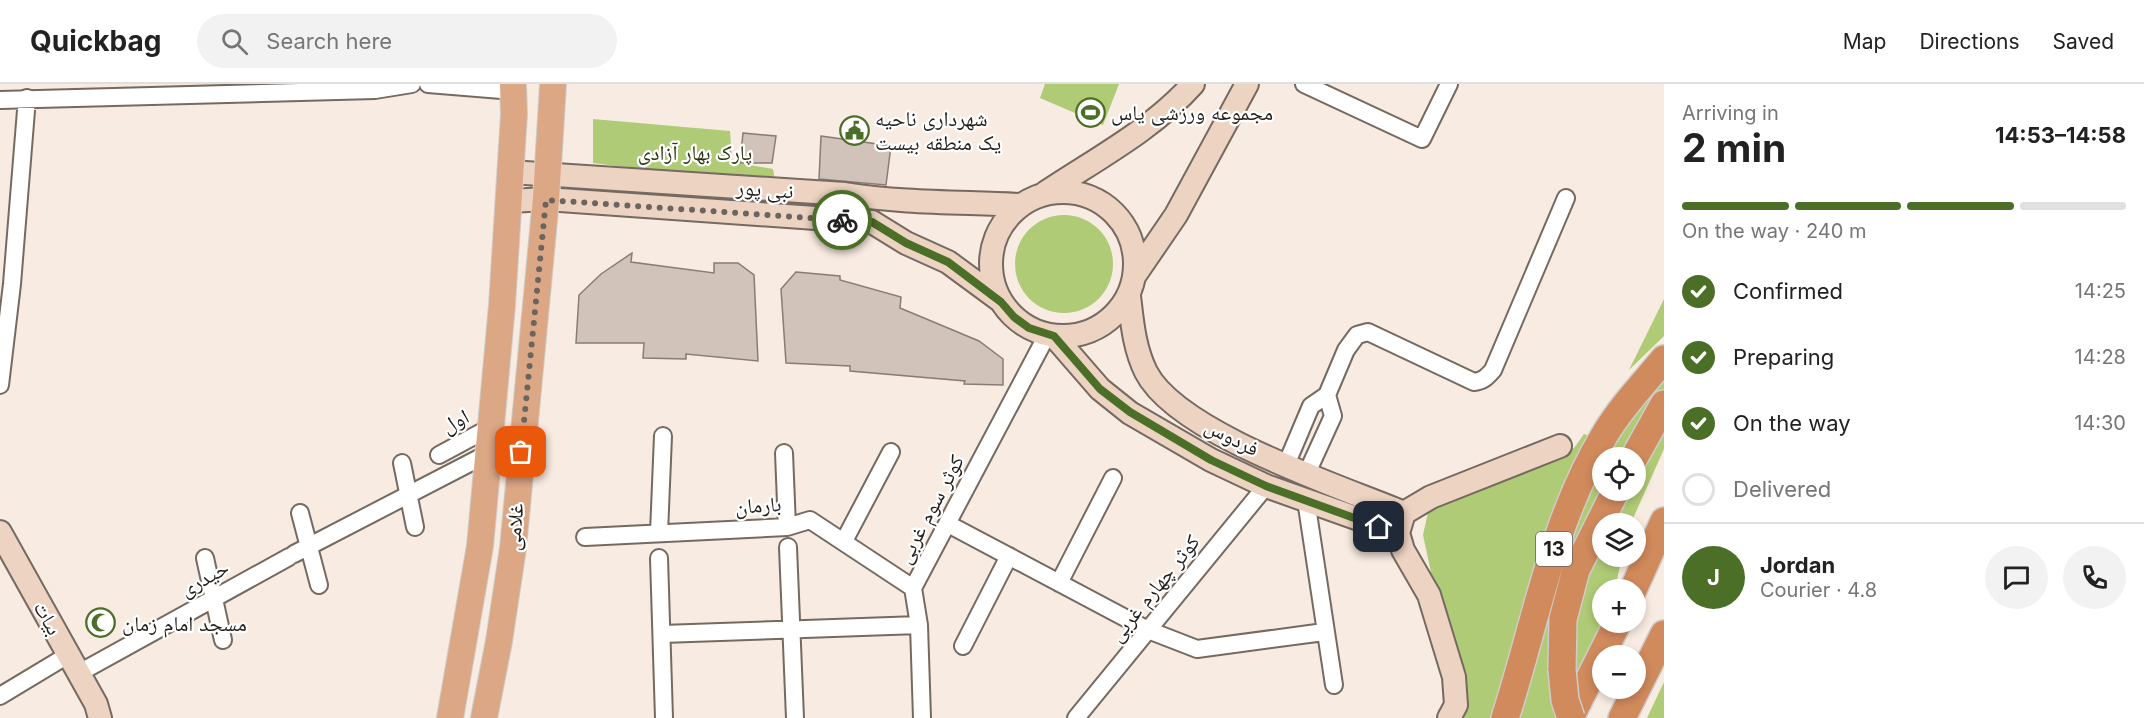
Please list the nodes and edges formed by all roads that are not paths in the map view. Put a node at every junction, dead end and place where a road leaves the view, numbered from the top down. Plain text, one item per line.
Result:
1 (412, 84) edge
2 (428, 84) edge
3 (553, 84) edge
4 (1193, 84) edge
5 (1247, 84) edge
6 (1304, 84) edge
7 (1449, 84) edge
8 (513, 87) edge
9 (247, 88) edge
10 (53, 90) edge
11 (27, 98) junction
12 (0, 100) edge
13 (510, 172) junction
14 (547, 187) junction
15 (1044, 194) junction
16 (1566, 198) dead end
17 (510, 201) junction
18 (1020, 206) junction
19 (6, 284) edge
20 (1132, 286) junction
21 (1001, 302) junction
22 (1051, 336) junction
23 (1664, 359) edge
24 (0, 385) edge
25 (1327, 395) junction
26 (1664, 404) edge
27 (492, 428) junction
28 (663, 436) dead end
29 (1560, 446) dead end
30 (1640, 447) edge
31 (891, 452) dead end
32 (489, 453) junction
33 (784, 453) dead end
34 (440, 455) dead end
35 (402, 463) dead end
36 (1286, 465) junction
37 (1307, 473) junction
38 (1113, 478) dead end
39 (1266, 486) junction
40 (409, 494) junction
41 (1306, 500) junction
42 (1610, 501) edge
43 (300, 513) dead end
44 (1664, 521) edge
45 (1401, 523) junction
46 (948, 524) junction
47 (415, 527) dead end
48 (787, 527) junction
49 (0, 532) edge
50 (659, 533) junction
51 (585, 537) dead end
52 (844, 541) junction
53 (310, 546) junction
54 (788, 547) dead end
55 (1009, 556) junction
56 (205, 558) dead end
57 (659, 558) dead end
58 (1638, 579) edge
59 (1059, 583) junction
60 (319, 585) dead end
61 (914, 588) junction
62 (212, 599) junction
63 (919, 625) junction
64 (791, 629) junction
65 (1148, 630) junction
66 (1324, 632) junction
67 (1612, 633) edge
68 (662, 634) junction
69 (1664, 634) edge
70 (223, 640) dead end
71 (963, 646) dead end
72 (73, 664) junction
73 (1562, 669) junction
74 (1334, 685) dead end
75 (0, 696) edge
76 (102, 713) edge
77 (450, 718) edge
78 (484, 718) edge
79 (664, 718) edge
80 (795, 718) edge
81 (922, 718) edge
82 (1076, 718) edge
83 (1449, 718) edge
84 (1505, 718) edge
85 (1570, 718) edge
86 (1586, 718) edge
87 (1622, 718) edge

1 - 9 street
2 - 8 street
3 - 14 main road, غلامی
4 - 15 main road
5 - 20 main road
6 - 7 street
8 - 13 main road, غلامی
9 - 10 street
10 - 11 street
11 - 12 street
11 - 19 street
13 - 14 main road, نبی پور
13 - 17 main road, غلامی
14 - 17 main road
14 - 18 main road, نبی پور
14 - 21 main road, نبی پور
14 - 78 main road, غلامی
15 - 18 main road
15 - 20 main road
16 - 25 street
17 - 27 main road, غلامی
18 - 21 main road
19 - 24 street
20 - 22 main road
20 - 36 main road, فردوس
21 - 22 main road
22 - 39 main road, فردوس
22 - 46 street, کوثر سوم غربی
23 - 84 highway, 13
25 - 36 street
25 - 37 street
26 - 30 highway
27 - 32 main road, غلامی
27 - 34 street, اول
28 - 50 street
29 - 45 main road
31 - 52 street
32 - 40 street, حیدری
32 - 77 main road, غلامی
33 - 48 street
35 - 40 street
36 - 37 main road, فردوس
37 - 45 main road, فردوس
38 - 59 street
39 - 41 main road, فردوس
39 - 65 street, کوثر چهارم غربی
40 - 47 street
40 - 53 street, حیدری
41 - 45 main road, فردوس
41 - 66 street
42 - 73 highway
43 - 53 street
44 - 58 highway
45 - 83 main road
46 - 55 street
46 - 61 street, کوثر سوم غربی
48 - 50 street, بارمان
48 - 52 street, بارمان
49 - 72 main road, بیات
50 - 51 street, بارمان
52 - 61 street, بارمان
53 - 60 street
53 - 62 street, حیدری
54 - 64 street
55 - 59 street
55 - 71 street
56 - 62 street
57 - 68 street
59 - 65 street
61 - 63 street, کوثر سوم غربی
62 - 70 street
62 - 72 street, حیدری
63 - 64 street
63 - 81 street, کوثر سوم غربی
64 - 68 street
64 - 80 street
65 - 66 street
65 - 82 street, کوثر چهارم غربی
66 - 74 street
67 - 85 highway
68 - 79 street
69 - 87 highway
72 - 75 street, حیدری
72 - 76 main road, بیات
73 - 85 highway, bridge
73 - 86 highway, bridge

